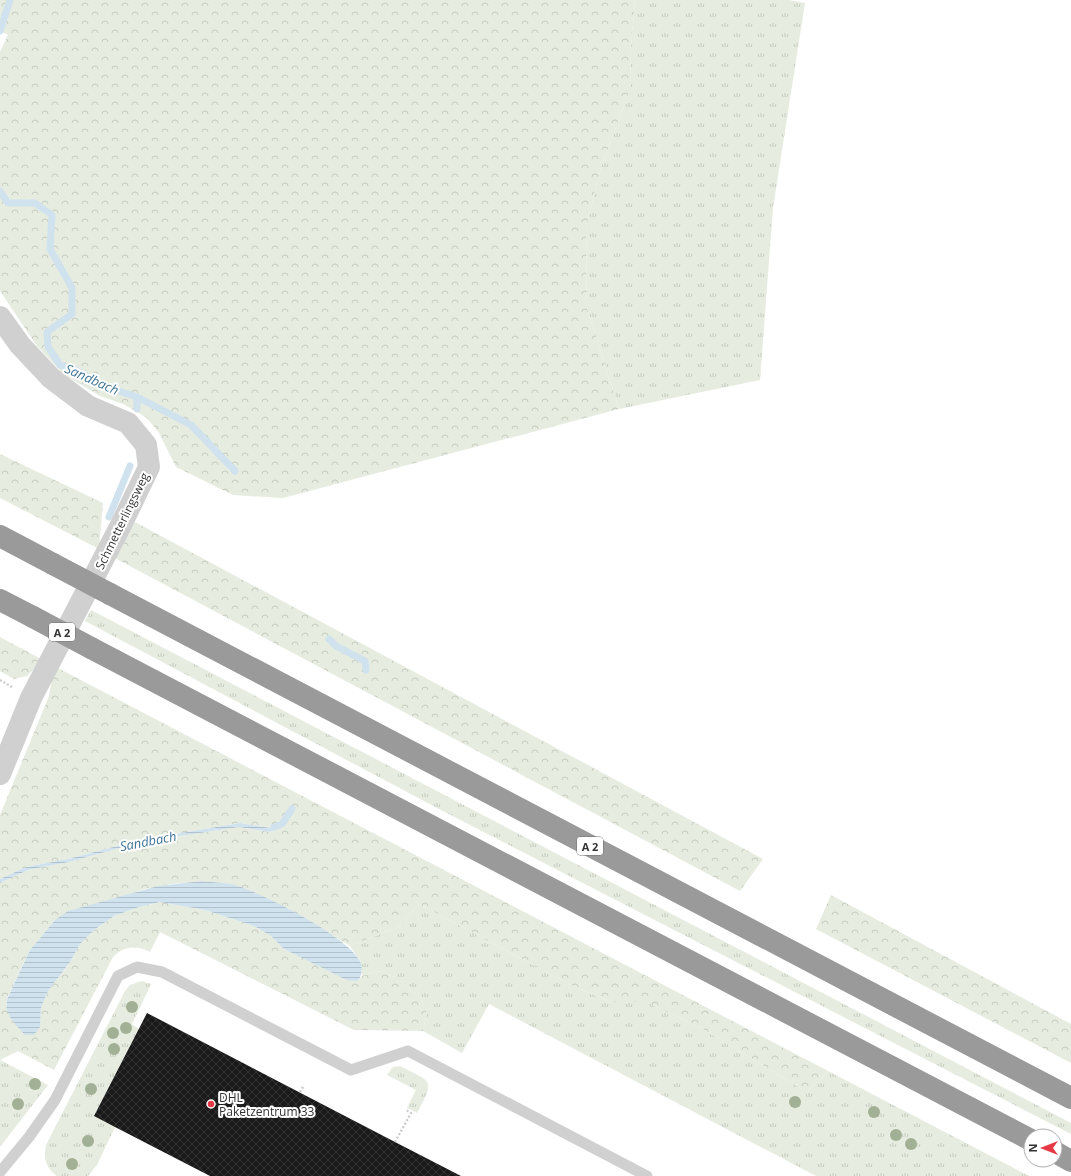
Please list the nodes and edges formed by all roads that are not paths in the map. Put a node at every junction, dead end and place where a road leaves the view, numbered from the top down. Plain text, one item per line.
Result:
1 (0, 317) edge
2 (0, 536) edge
3 (0, 600) edge
4 (0, 774) edge
5 (1071, 1098) edge
6 (1023, 1136) edge
7 (0, 1172) edge
8 (647, 1176) edge

1 - 4 street, Schmetterlingsweg
2 - 5 highway, A 2, bridge
3 - 6 highway, A 2, bridge
7 - 8 lane

